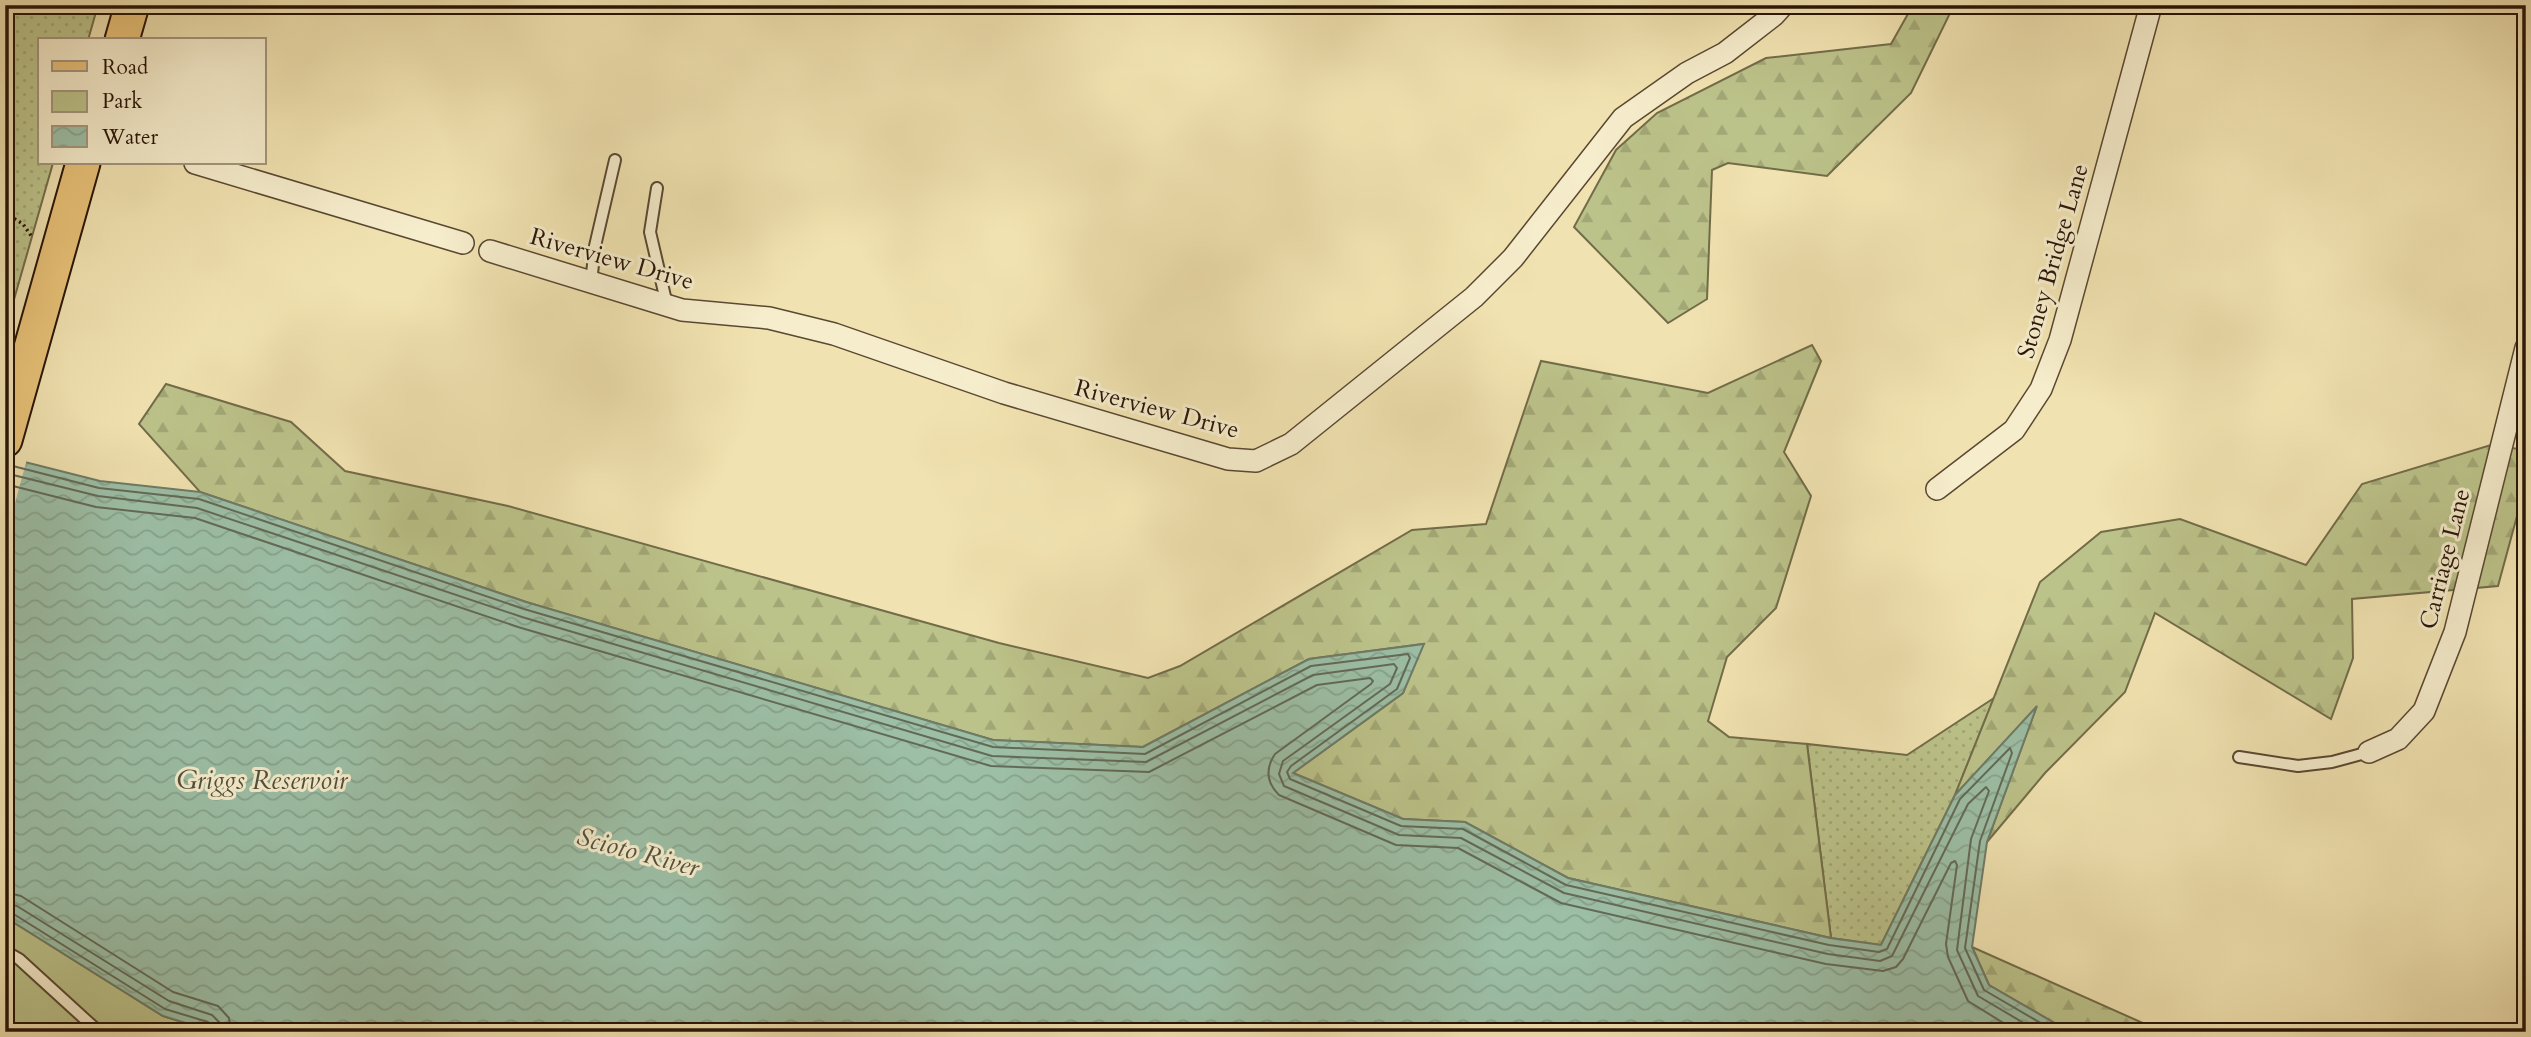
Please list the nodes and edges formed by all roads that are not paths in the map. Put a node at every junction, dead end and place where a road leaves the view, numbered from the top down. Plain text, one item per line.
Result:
1 (132, 5) edge
2 (1783, 5) edge
3 (2151, 5) edge
4 (123, 38) edge
5 (615, 160) dead end
6 (83, 164) edge
7 (198, 164) edge
8 (657, 188) dead end
9 (463, 243) dead end
10 (490, 251) dead end
11 (591, 283) junction
12 (667, 305) junction
13 (2526, 348) edge
14 (5, 440) edge
15 (1937, 489) dead end
16 (2369, 752) joint
17 (2239, 757) dead end
18 (5, 951) edge
19 (99, 1032) edge

1 - 4 main road
2 - 12 street, Riverview Drive
3 - 15 street, Stoney Bridge Lane
5 - 11 lane
6 - 14 main road
7 - 9 street
8 - 12 lane
10 - 11 street, Riverview Drive
11 - 12 street, Riverview Drive
13 - 16 street, Carriage Lane
16 - 17 lane
18 - 19 lane

